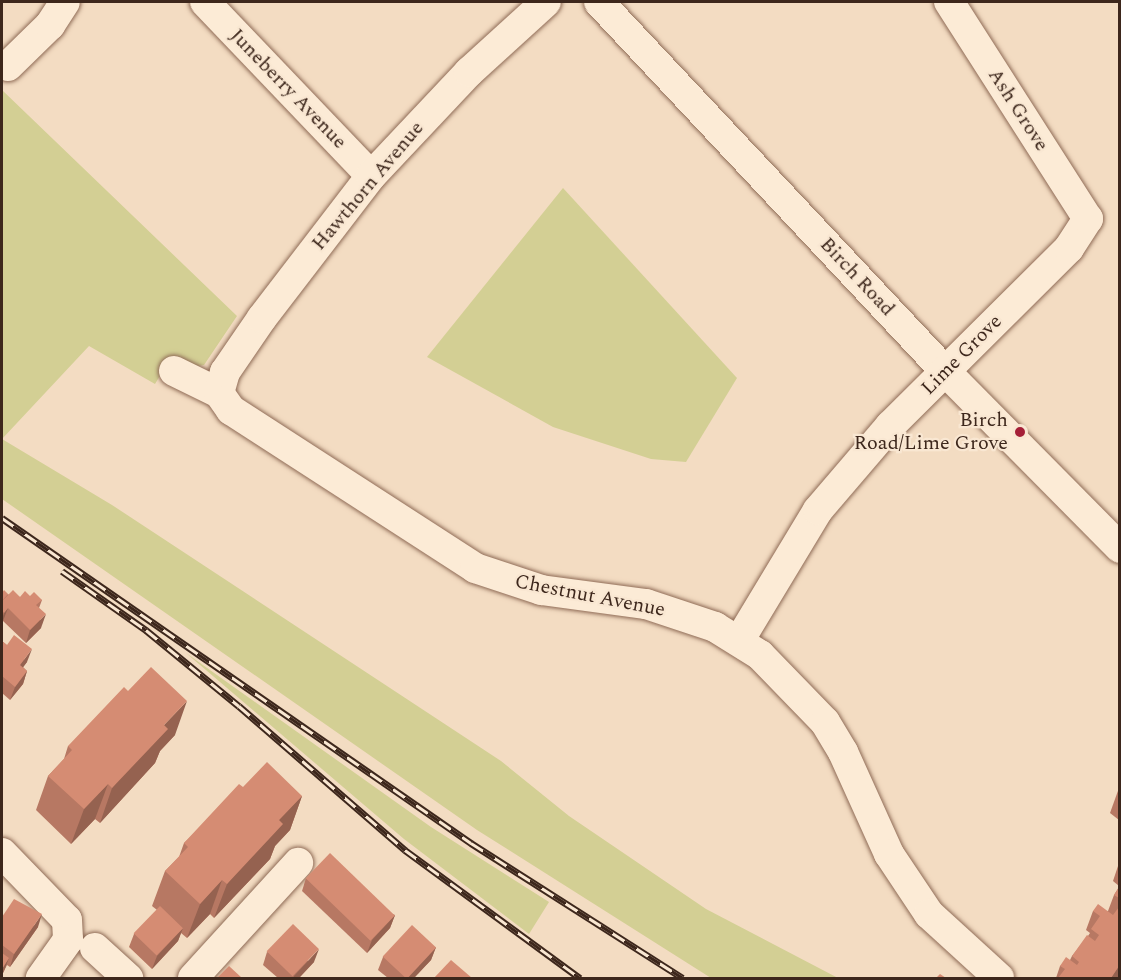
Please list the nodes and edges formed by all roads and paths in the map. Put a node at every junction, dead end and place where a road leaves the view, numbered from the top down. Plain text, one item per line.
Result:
1 (65, 2) edge
2 (205, 2) edge
3 (546, 2) edge
4 (599, 2) edge
5 (949, 2) edge
6 (12, 70) edge
7 (371, 176) junction
8 (1088, 219) joint
9 (174, 371) dead end
10 (945, 371) junction
11 (219, 393) junction
12 (1119, 548) edge
13 (738, 641) junction
14 (2, 854) edge
15 (298, 863) dead end
16 (95, 948) dead end
17 (41, 978) edge
18 (128, 978) edge
19 (193, 978) edge
20 (999, 978) edge

1 - 6 street
2 - 7 street, Juneberry Avenue
3 - 7 street, Hawthorn Avenue
4 - 10 street, Birch Road
5 - 8 street, Ash Grove
7 - 11 street, Hawthorn Avenue
8 - 10 street, Lime Grove
9 - 11 street, Chestnut Avenue
10 - 12 street, Birch Road
10 - 13 street, Lime Grove
11 - 13 street, Chestnut Avenue
13 - 20 street, Chestnut Avenue
14 - 17 street
15 - 19 street
16 - 18 street

